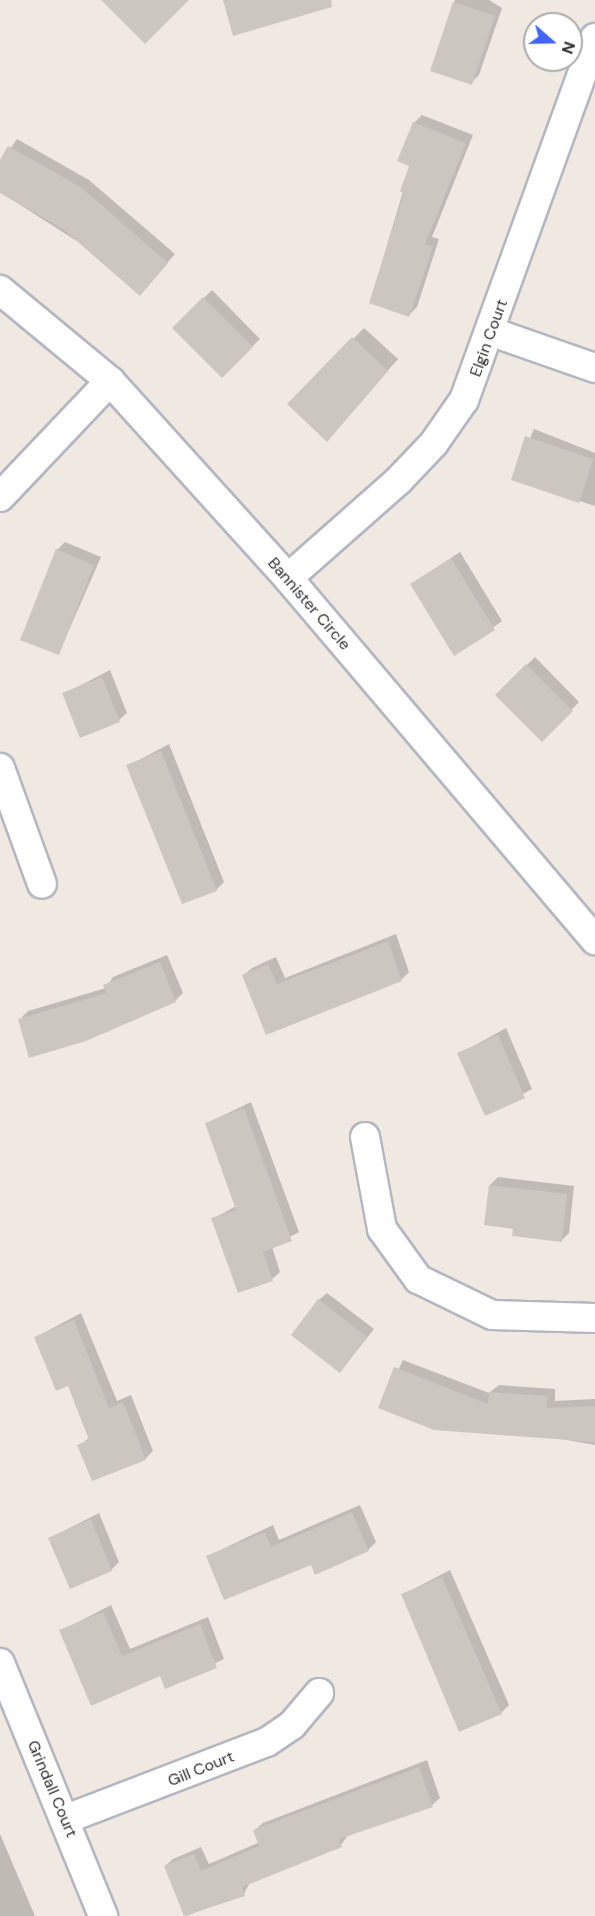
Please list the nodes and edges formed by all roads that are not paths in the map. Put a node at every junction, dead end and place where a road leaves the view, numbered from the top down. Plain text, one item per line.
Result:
1 (595, 38) edge
2 (0, 290) edge
3 (492, 332) junction
4 (595, 368) edge
5 (110, 381) junction
6 (0, 497) edge
7 (288, 578) junction
8 (0, 768) edge
9 (42, 884) dead end
10 (595, 940) edge
11 (365, 1137) dead end
12 (595, 1318) edge
13 (0, 1663) edge
14 (319, 1693) dead end
15 (66, 1819) junction
16 (103, 1916) edge

1 - 3 street, Elgin Court
2 - 5 street, Bannister Circle
3 - 4 street
3 - 7 street, Elgin Court
5 - 6 street
5 - 7 street, Bannister Circle
7 - 10 street, Bannister Circle
8 - 9 street
11 - 12 street
13 - 15 street, Grindall Court
14 - 15 street, Gill Court
15 - 16 street, Grindall Court

